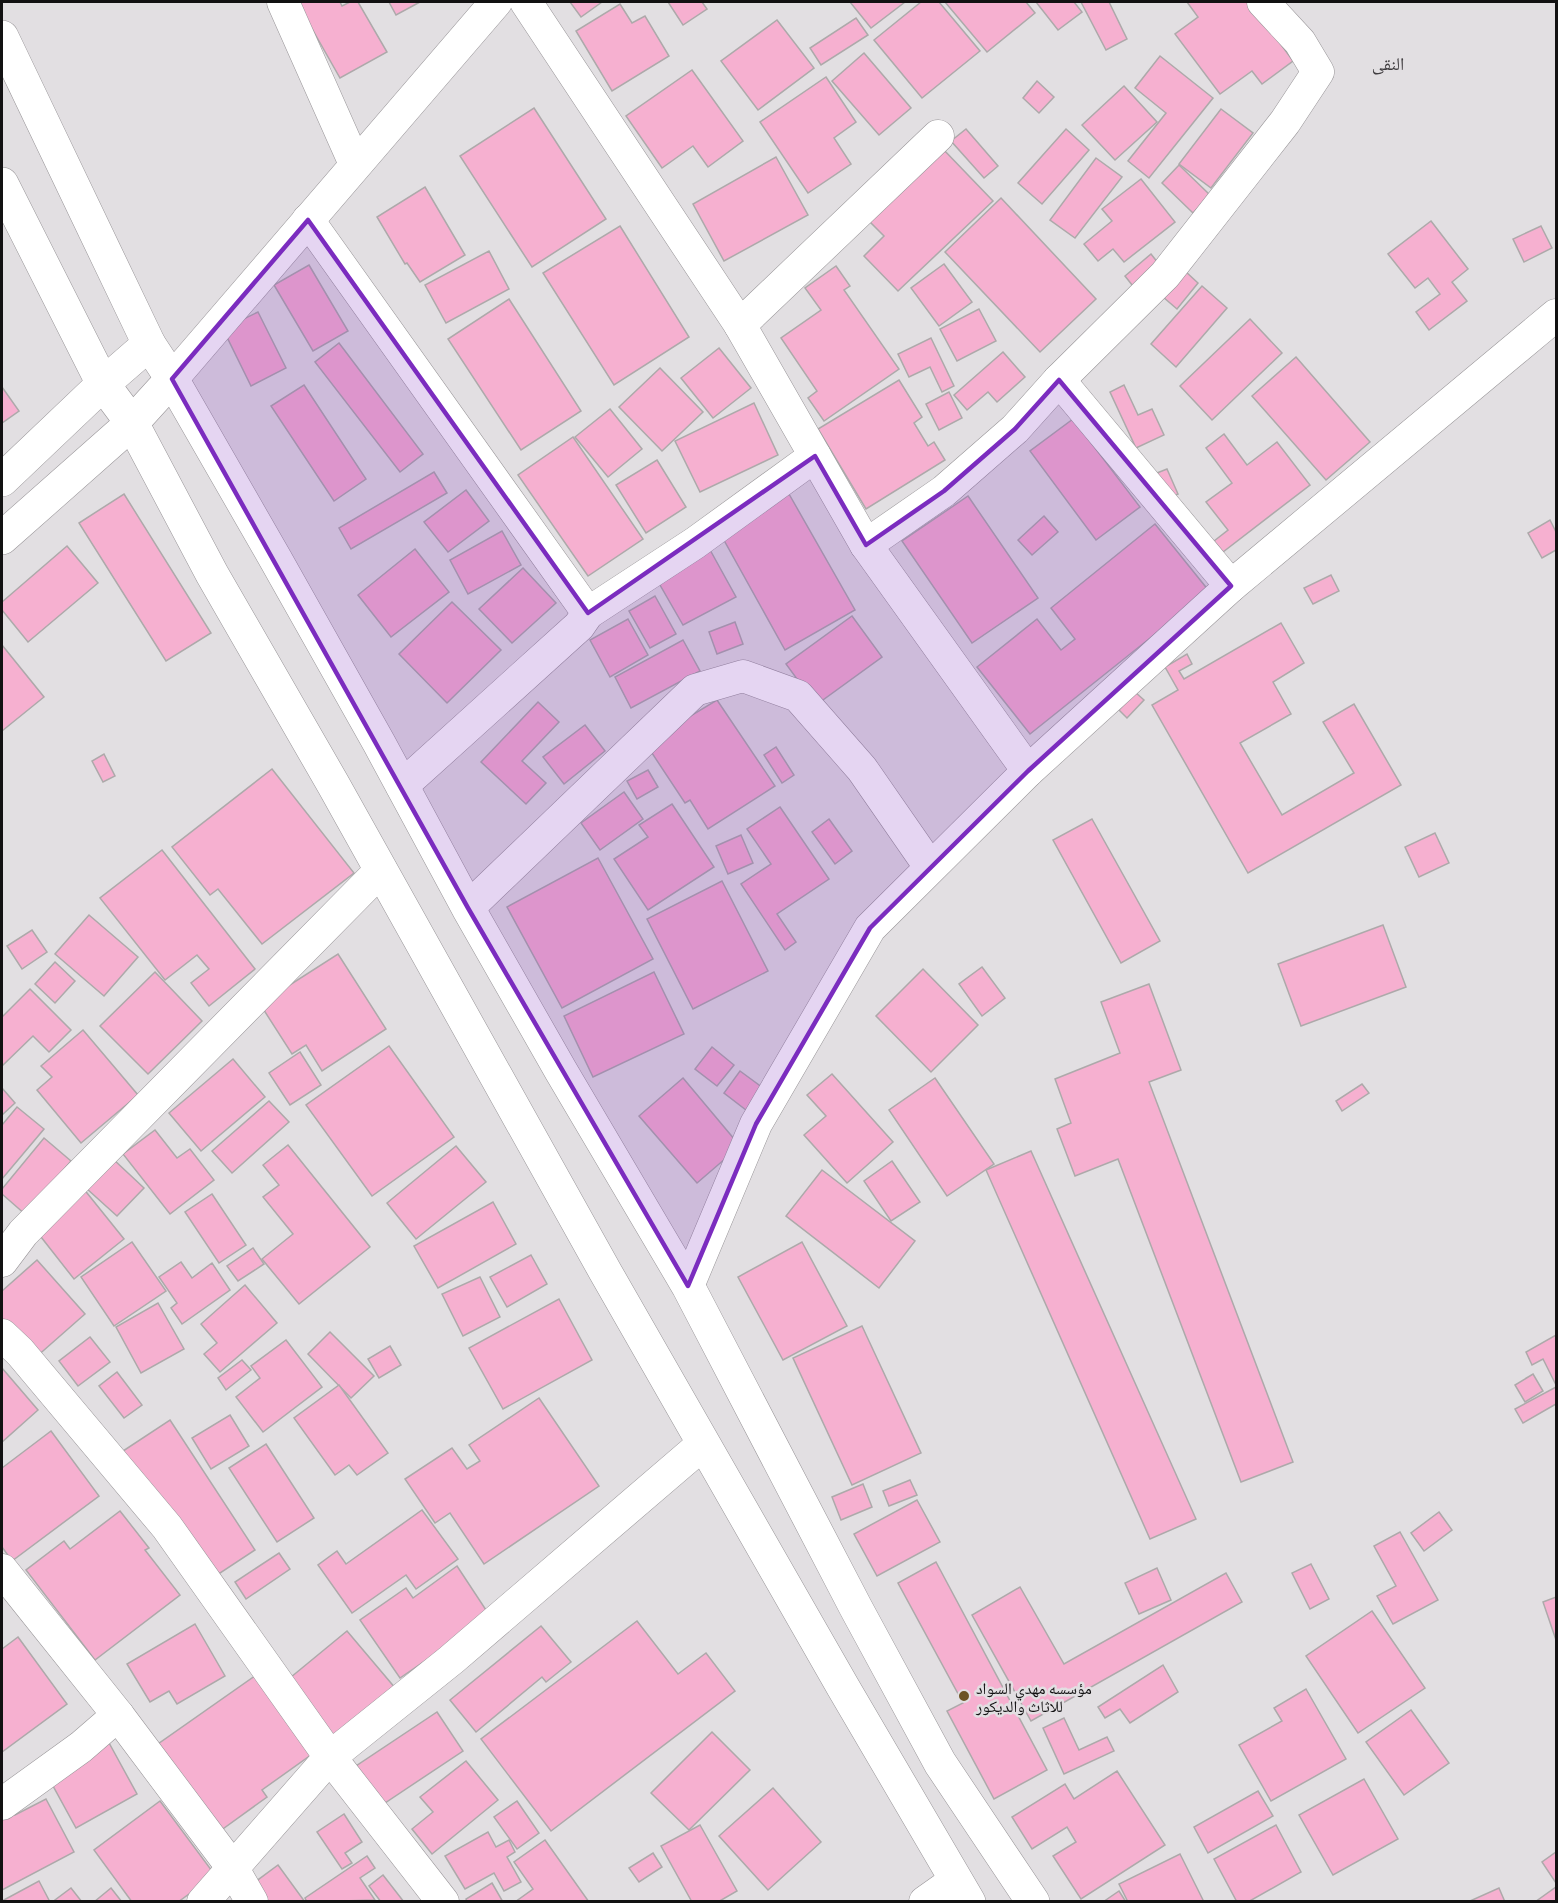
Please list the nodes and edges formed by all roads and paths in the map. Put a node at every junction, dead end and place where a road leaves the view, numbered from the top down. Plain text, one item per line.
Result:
1 (283, 2) edge
2 (496, 2) edge
3 (526, 2) edge
4 (1263, 2) edge
5 (2, 37) edge
6 (938, 136) dead end
7 (355, 164) junction
8 (2, 184) edge
9 (308, 220) junction
10 (1557, 315) edge
11 (740, 325) junction
12 (149, 344) junction
13 (172, 379) junction
14 (1059, 380) junction
15 (103, 384) junction
16 (132, 423) junction
17 (815, 456) junction
18 (2, 480) edge
19 (2, 538) edge
20 (866, 545) junction
21 (1231, 586) junction
22 (588, 613) junction
23 (1028, 771) junction
24 (402, 786) junction
25 (930, 867) junction
26 (381, 870) junction
27 (468, 908) junction
28 (2, 1261) edge
29 (688, 1286) junction
30 (2, 1335) edge
31 (703, 1444) junction
32 (2, 1570) edge
33 (118, 1714) junction
34 (330, 1757) junction
35 (2, 1804) edge
36 (232, 1868) junction
37 (962, 1891) edge
38 (203, 1902) edge
39 (252, 1902) edge
40 (443, 1902) edge
41 (925, 1902) edge
42 (1033, 1902) edge

1 - 7 street
2 - 7 street
3 - 11 street
4 - 14 street
5 - 12 street
6 - 11 street
7 - 9 street
8 - 15 street
9 - 13 street
9 - 22 street
10 - 21 street
11 - 17 street
12 - 13 street
12 - 15 street
13 - 16 street
13 - 24 street
14 - 20 street
14 - 21 street
15 - 16 street
15 - 18 street
16 - 19 street
16 - 26 street
17 - 20 street
17 - 22 street
20 - 23 street
21 - 23 street
22 - 24 street
23 - 25 street
24 - 27 street
25 - 27 street
25 - 29 street
26 - 28 street
26 - 31 street
27 - 29 street
29 - 42 street
30 - 34 street
31 - 34 street
31 - 37 street
32 - 33 street
33 - 35 street
33 - 36 street
34 - 36 street
34 - 40 street
36 - 38 street
36 - 39 street
37 - 41 street

